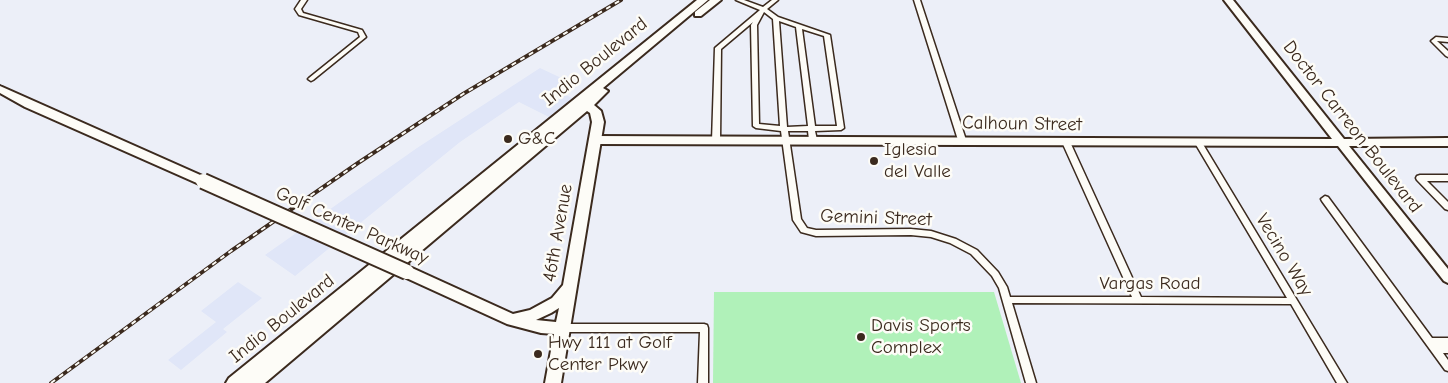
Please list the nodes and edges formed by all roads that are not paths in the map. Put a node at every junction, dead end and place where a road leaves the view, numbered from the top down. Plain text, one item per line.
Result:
1 (304, 0) edge
2 (703, 0) edge
3 (716, 0) edge
4 (739, 0) edge
5 (775, 0) edge
6 (917, 0) edge
7 (1228, 0) edge
8 (763, 9) junction
9 (776, 18) junction
10 (799, 26) junction
11 (1448, 40) edge
12 (1448, 55) edge
13 (311, 79) dead end
14 (0, 89) edge
15 (583, 102) junction
16 (810, 128) junction
17 (841, 128) junction
18 (786, 135) junction
19 (595, 140) junction
20 (813, 140) junction
21 (843, 140) junction
22 (962, 140) junction
23 (716, 141) junction
24 (1066, 142) junction
25 (1340, 142) junction
26 (1448, 142) edge
27 (1198, 143) junction
28 (1448, 178) edge
29 (1325, 199) dead end
30 (1448, 207) edge
31 (1448, 278) edge
32 (569, 286) junction
33 (1006, 300) junction
34 (1138, 300) junction
35 (1292, 301) junction
36 (512, 320) junction
37 (301, 328) junction
38 (561, 328) junction
39 (1448, 342) edge
40 (1433, 346) junction
41 (1448, 350) edge
42 (1448, 367) edge
43 (255, 382) edge
44 (234, 383) edge
45 (553, 383) edge
46 (703, 383) edge
47 (1031, 383) edge
48 (1342, 383) edge

1 - 13 street
2 - 15 main road, Indio Boulevard
3 - 15 main road, Indio Boulevard
4 - 8 street
5 - 8 street
6 - 22 street
7 - 25 street, Doctor Carreon Boulevard
8 - 9 street
8 - 18 street
8 - 23 street
9 - 10 street
9 - 18 street
10 - 16 street
10 - 17 street
11 - 12 street
14 - 36 main road, Golf Center Parkway, bridge
15 - 19 main road, 46th Avenue
15 - 37 main road, Indio Boulevard
15 - 43 main road, Indio Boulevard
16 - 17 street
16 - 18 street
16 - 20 street
17 - 21 street
18 - 20 street, Calhoun Street
18 - 23 street, Calhoun Street
18 - 33 street, Gemini Street
19 - 23 street, Calhoun Street
19 - 32 main road, 46th Avenue
20 - 21 street, Calhoun Street
21 - 22 street, Calhoun Street
22 - 24 street, Calhoun Street
24 - 27 street, Calhoun Street
24 - 34 street
25 - 26 street, Calhoun Street
25 - 27 street, Calhoun Street
25 - 31 street, Doctor Carreon Boulevard
27 - 35 street, Vecino Way
28 - 30 street
29 - 40 street
32 - 36 main road
32 - 38 main road, 46th Avenue
33 - 34 street, Vargas Road
33 - 47 street, Gemini Street
34 - 35 street, Vargas Road
35 - 48 street, Vecino Way
36 - 38 main road, Golf Center Parkway
37 - 43 main road
37 - 44 main road, Indio Boulevard
38 - 45 main road, 46th Avenue
38 - 46 street, Golf Center Parkway
39 - 40 street
40 - 41 street
40 - 42 street

